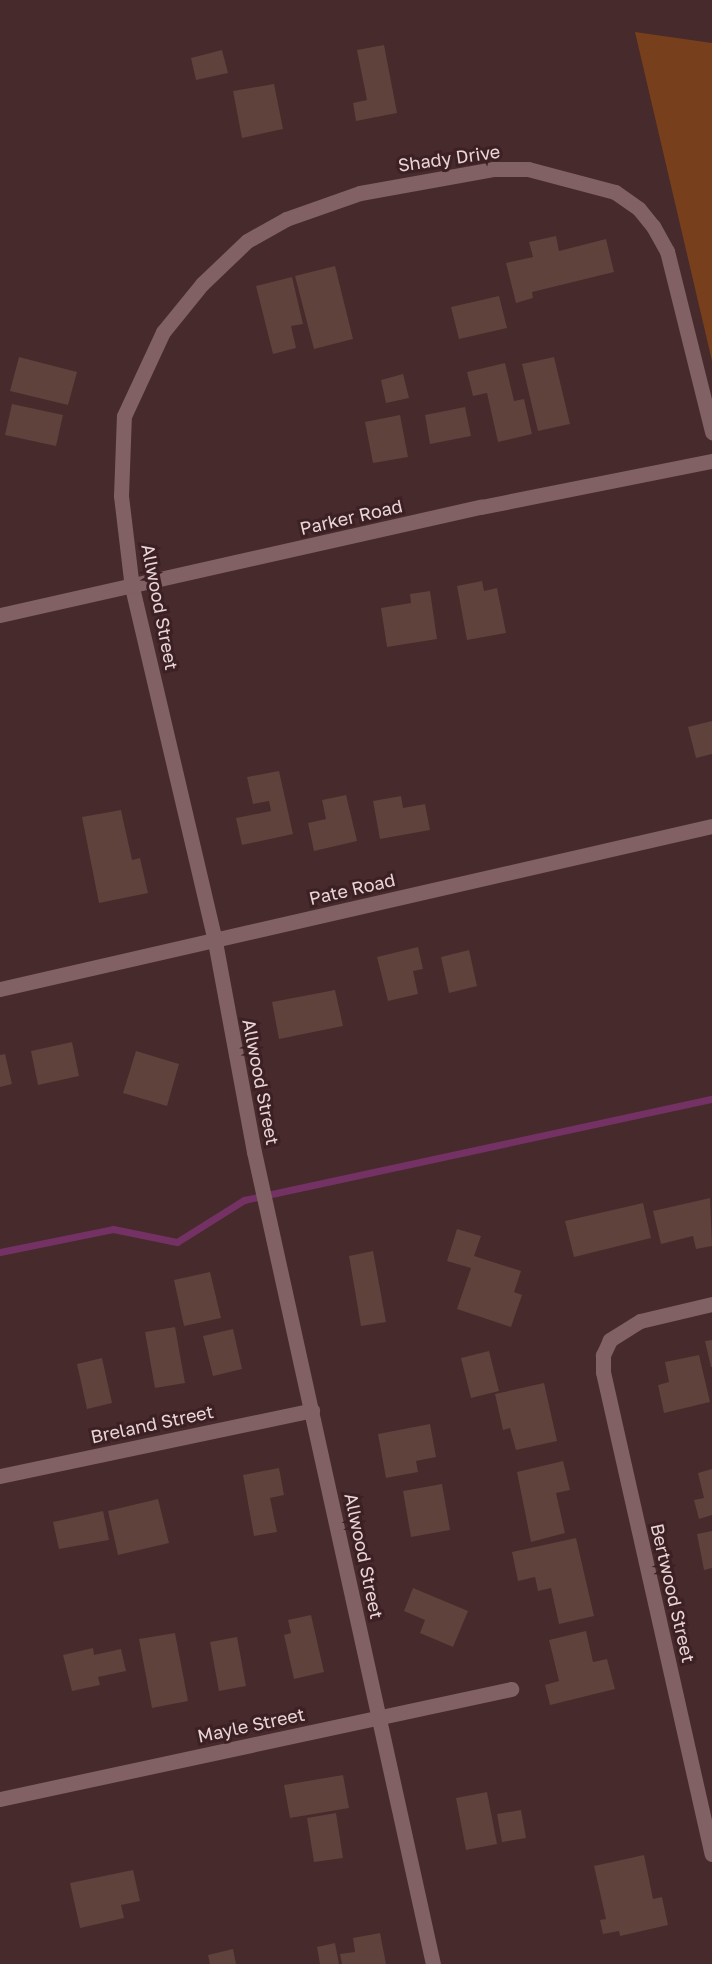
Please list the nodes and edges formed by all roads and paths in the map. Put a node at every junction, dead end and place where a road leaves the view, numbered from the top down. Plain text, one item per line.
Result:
1 (247, 241) joint
2 (712, 432) edge
3 (712, 461) edge
4 (132, 588) junction
5 (0, 615) edge
6 (712, 826) edge
7 (215, 941) junction
8 (0, 989) edge
9 (712, 1304) edge
10 (312, 1410) junction
11 (0, 1476) edge
12 (511, 1689) dead end
13 (379, 1717) junction
14 (0, 1799) edge
15 (712, 1854) edge
16 (433, 1964) edge

1 - 2 street, Shady Drive
1 - 4 street, Allwood Street
3 - 4 street, Parker Road
4 - 5 street, Parker Road
4 - 7 street, Allwood Street
6 - 7 street, Pate Road
7 - 8 street, Pate Road
7 - 10 street, Allwood Street
9 - 15 street, Bertwood Street
10 - 11 street, Breland Street
10 - 13 street, Allwood Street
12 - 13 street, Mayle Street
13 - 14 street, Mayle Street
13 - 16 street, Allwood Street

